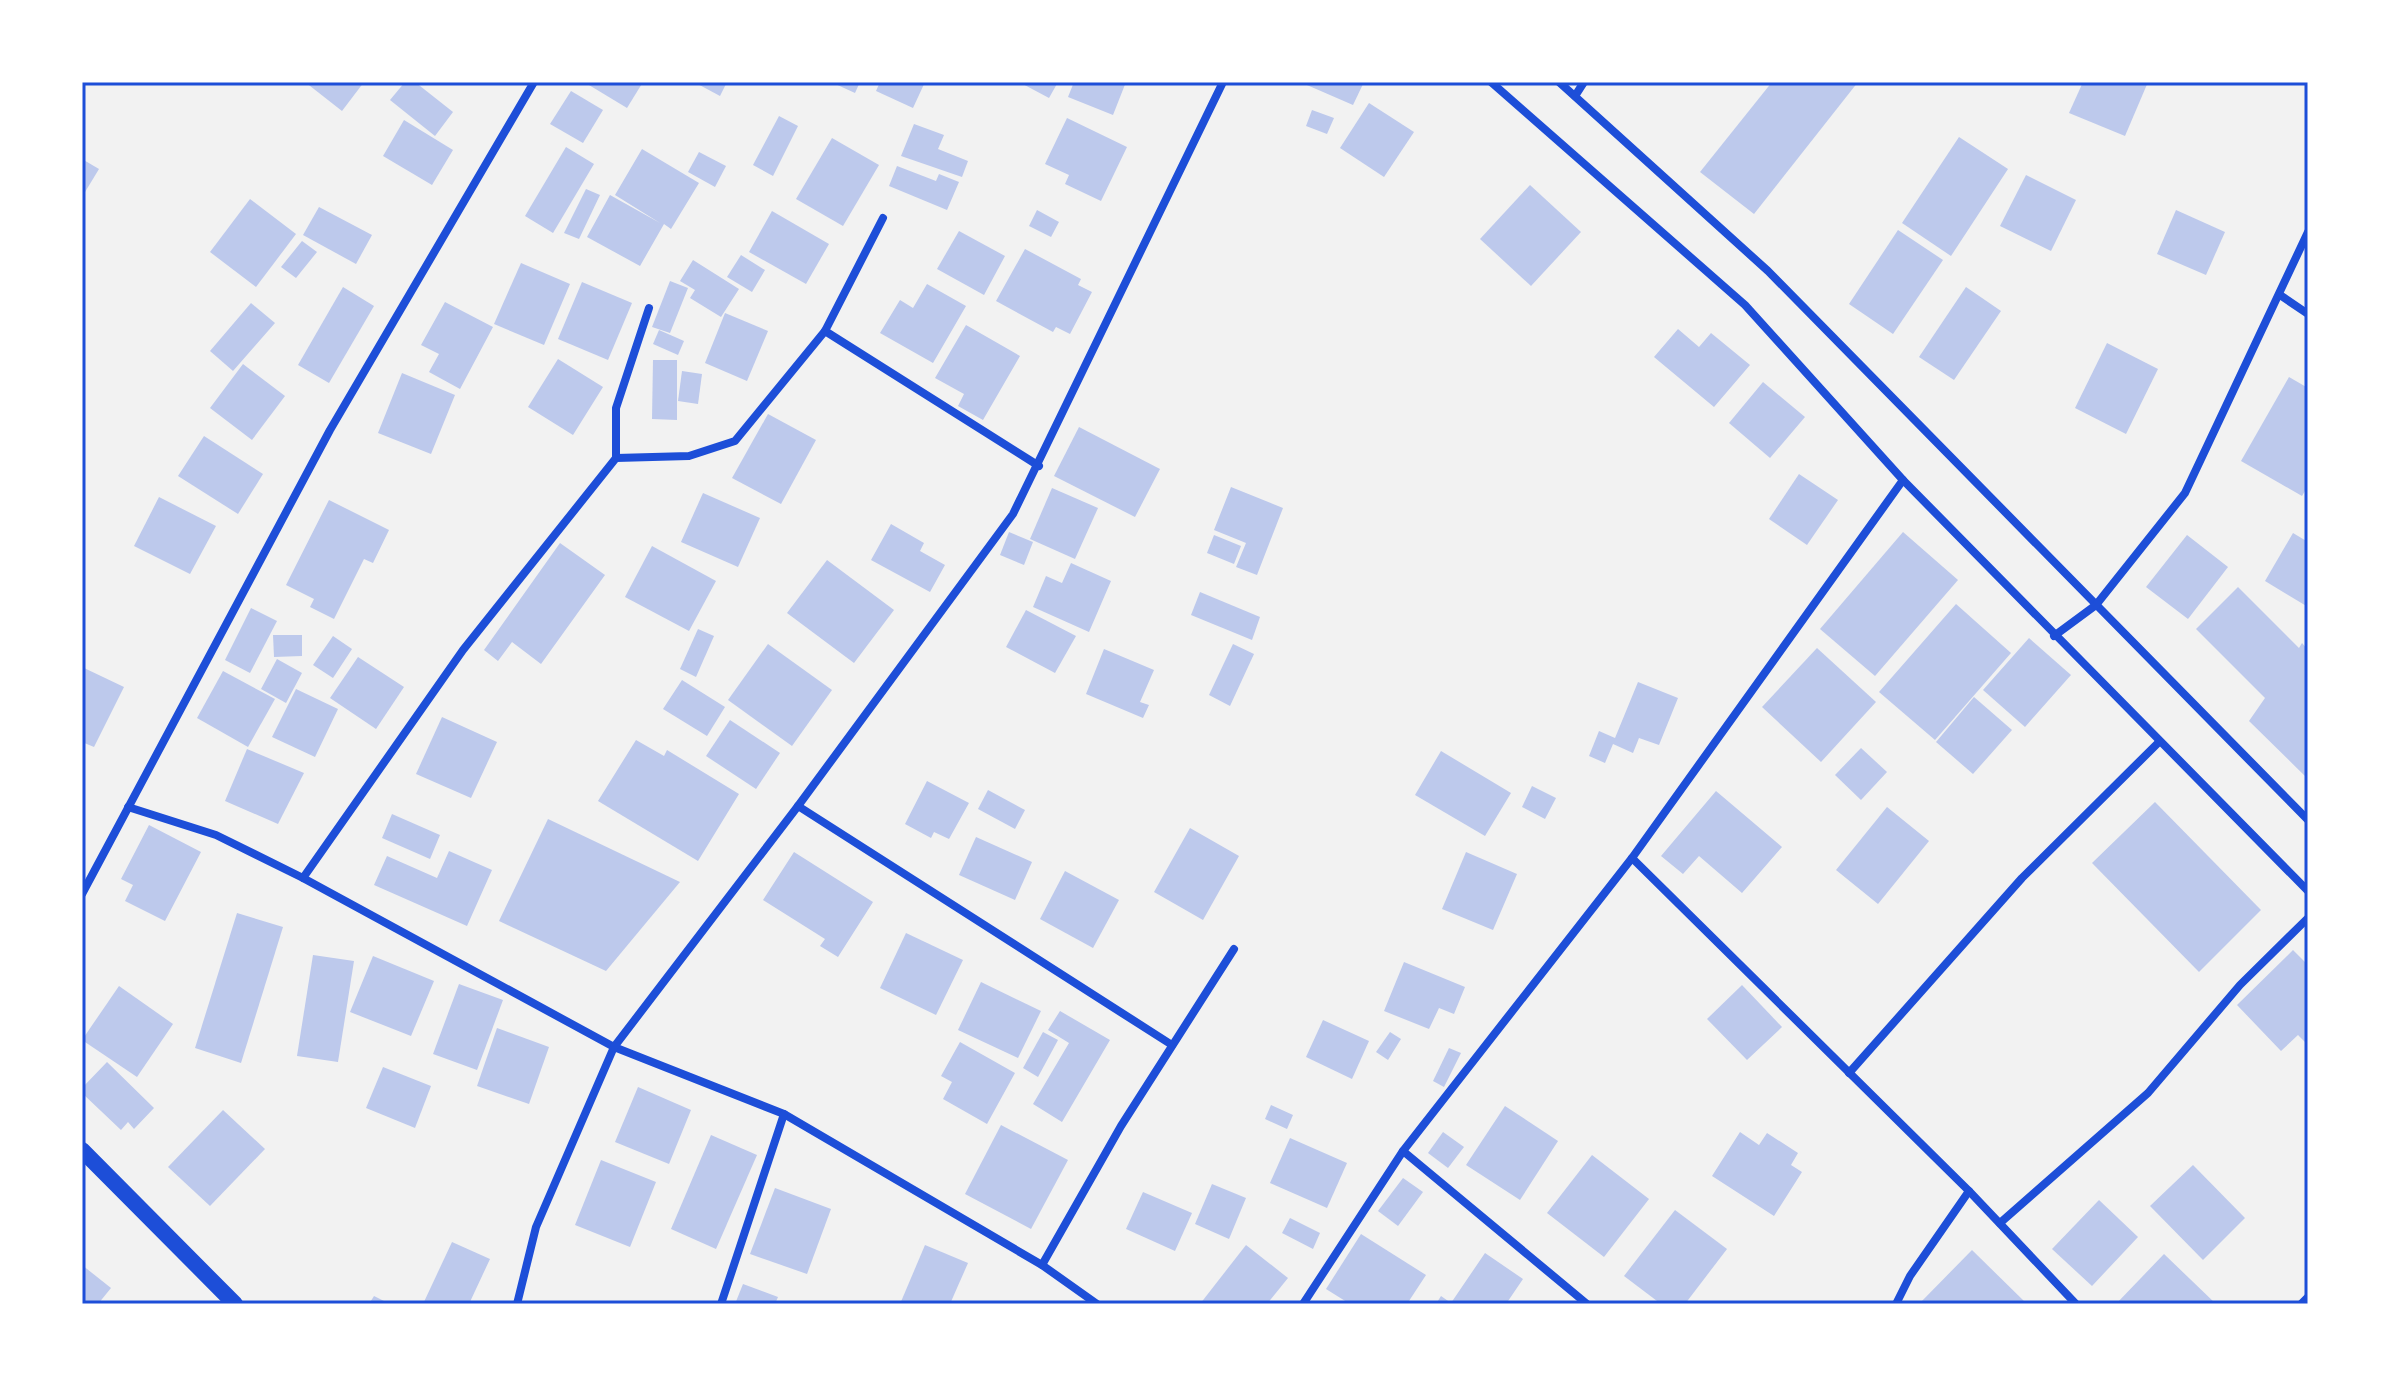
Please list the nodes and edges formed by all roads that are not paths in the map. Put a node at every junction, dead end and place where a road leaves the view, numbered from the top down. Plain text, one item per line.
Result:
1 (534, 82) edge
2 (1223, 82) edge
3 (1491, 82) edge
4 (1559, 82) edge
5 (1584, 82) edge
6 (1575, 96) junction
7 (883, 218) dead end
8 (2308, 232) edge
9 (2280, 295) junction
10 (649, 308) dead end
11 (2308, 314) edge
12 (825, 331) junction
13 (616, 458) junction
14 (1039, 466) junction
15 (1903, 480) junction
16 (2096, 605) junction
17 (2054, 636) junction
18 (2159, 742) junction
19 (798, 806) junction
20 (128, 807) junction
21 (2308, 820) edge
22 (1632, 858) junction
23 (303, 878) junction
24 (2308, 891) edge
25 (82, 894) edge
26 (2308, 918) edge
27 (1234, 949) dead end
28 (1172, 1045) junction
29 (614, 1047) junction
30 (1849, 1073) junction
31 (784, 1114) junction
32 (82, 1150) edge
33 (1403, 1151) junction
34 (1969, 1191) junction
35 (2000, 1223) junction
36 (1042, 1265) junction
37 (2308, 1297) edge
38 (1082, 1299) edge
39 (235, 1304) edge
40 (517, 1304) edge
41 (721, 1304) edge
42 (1097, 1304) edge
43 (1303, 1304) edge
44 (1587, 1304) edge
45 (1896, 1304) edge
46 (2076, 1304) edge
47 (2301, 1304) edge

1 - 20 street
2 - 14 street
3 - 15 street
4 - 6 street
5 - 6 street
6 - 16 street
7 - 12 street
8 - 9 street
9 - 11 street
9 - 16 street
10 - 13 street
12 - 13 street
12 - 14 street
13 - 23 street
14 - 19 street
15 - 17 street
15 - 22 street
16 - 17 street
16 - 21 street
17 - 18 street
18 - 24 street
18 - 30 street
19 - 28 street
19 - 29 street
20 - 23 street
20 - 25 street
22 - 30 street
22 - 33 street
23 - 29 street
26 - 35 street
27 - 28 street
28 - 36 street
29 - 31 street
29 - 40 street
30 - 34 street
31 - 36 street
31 - 41 street
32 - 39 main road
33 - 43 street
33 - 44 street
34 - 35 street
34 - 45 street
35 - 46 street
36 - 38 street
37 - 47 street
38 - 42 street

